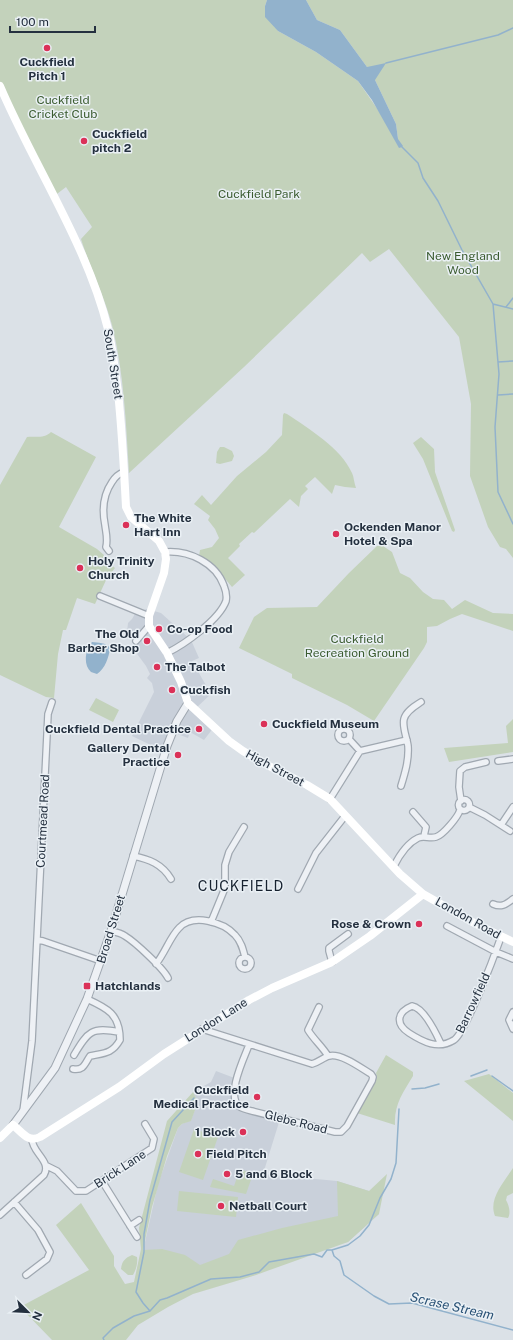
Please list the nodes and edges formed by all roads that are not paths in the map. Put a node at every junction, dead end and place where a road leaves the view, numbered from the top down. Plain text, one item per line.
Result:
1 (0, 86) edge
2 (124, 472) junction
3 (109, 550) dead end
4 (165, 552) junction
5 (100, 596) dead end
6 (149, 616) junction
7 (149, 626) junction
8 (136, 641) dead end
9 (167, 653) junction
10 (52, 702) dead end
11 (421, 702) dead end
12 (188, 703) junction
13 (349, 739) dead end
14 (407, 740) junction
15 (360, 751) junction
16 (513, 759) edge
17 (498, 761) dead end
18 (486, 762) dead end
19 (401, 786) dead end
20 (330, 799) junction
21 (461, 801) junction
22 (469, 807) junction
23 (513, 807) edge
24 (460, 810) junction
25 (412, 812) dead end
26 (345, 816) junction
27 (501, 825) junction
28 (244, 827) dead end
29 (510, 831) dead end
30 (424, 836) junction
31 (133, 856) junction
32 (394, 866) junction
33 (171, 879) dead end
34 (298, 889) dead end
35 (423, 894) junction
36 (513, 899) edge
37 (493, 904) dead end
38 (211, 922) junction
39 (447, 926) dead end
40 (111, 931) junction
41 (348, 934) dead end
42 (502, 937) junction
43 (37, 940) junction
44 (513, 942) edge
45 (496, 952) junction
46 (245, 957) dead end
47 (513, 959) edge
48 (101, 961) junction
49 (332, 962) junction
50 (156, 964) junction
51 (168, 978) dead end
52 (87, 999) junction
53 (319, 1007) dead end
54 (513, 1012) edge
55 (215, 1020) junction
56 (202, 1029) junction
57 (513, 1029) edge
58 (119, 1032) junction
59 (221, 1036) junction
60 (441, 1044) junction
61 (249, 1045) junction
62 (74, 1055) dead end
63 (328, 1056) junction
64 (73, 1069) dead end
65 (23, 1111) junction
66 (145, 1124) dead end
67 (13, 1125) junction
68 (0, 1138) edge
69 (32, 1139) junction
70 (46, 1166) junction
71 (102, 1181) junction
72 (14, 1202) junction
73 (0, 1215) edge
74 (139, 1220) dead end
75 (130, 1226) junction
76 (137, 1237) dead end
77 (26, 1275) dead end

1 - 2 main road, South Street
2 - 3 street
2 - 4 main road, South Street
4 - 6 main road
4 - 9 street
5 - 6 street
6 - 7 main road
7 - 8 street
7 - 9 main road, High Street
9 - 12 main road, High Street
10 - 43 street, Courtmead Road
11 - 14 street
12 - 20 main road, High Street
12 - 31 street, Broad Street
13 - 15 street
14 - 15 street
14 - 19 street
15 - 20 street
16 - 17 street
18 - 21 street
20 - 26 main road, High Street
21 - 22 street
21 - 24 street
22 - 24 street
22 - 27 street
23 - 27 street
24 - 30 street
25 - 30 street
26 - 32 main road, High Street
26 - 34 street
27 - 29 street
28 - 38 street
30 - 32 street
31 - 33 street
31 - 40 street, Broad Street
32 - 35 main road, High Street
35 - 42 main road, London Road
35 - 49 main road, London Lane
36 - 37 street
38 - 46 street
38 - 50 street
39 - 45 street
40 - 48 street, Broad Street
40 - 50 street
41 - 49 street
42 - 44 main road, London Road
42 - 45 street, Barrowfield
43 - 48 street
43 - 65 street, Courtmead Road
45 - 47 street
45 - 60 street, Barrowfield
48 - 52 street, Broad Street
49 - 55 main road, London Lane
50 - 51 street
52 - 58 street
52 - 65 street, Broad Street
53 - 63 street
54 - 57 street
55 - 56 main road, London Lane
55 - 59 street
56 - 59 street
56 - 69 main road, London Lane
58 - 62 street
58 - 64 street
59 - 61 street
60 - 60 street, Barrowfield
61 - 63 street
61 - 63 street, Glebe Road
65 - 67 street, Broad Street
66 - 71 street, Brick Lane
67 - 68 main road, Broad Street
67 - 69 main road
69 - 70 street
70 - 71 street, Brick Lane
70 - 72 street
71 - 75 street
72 - 73 street
72 - 77 street
74 - 75 street
75 - 76 street

